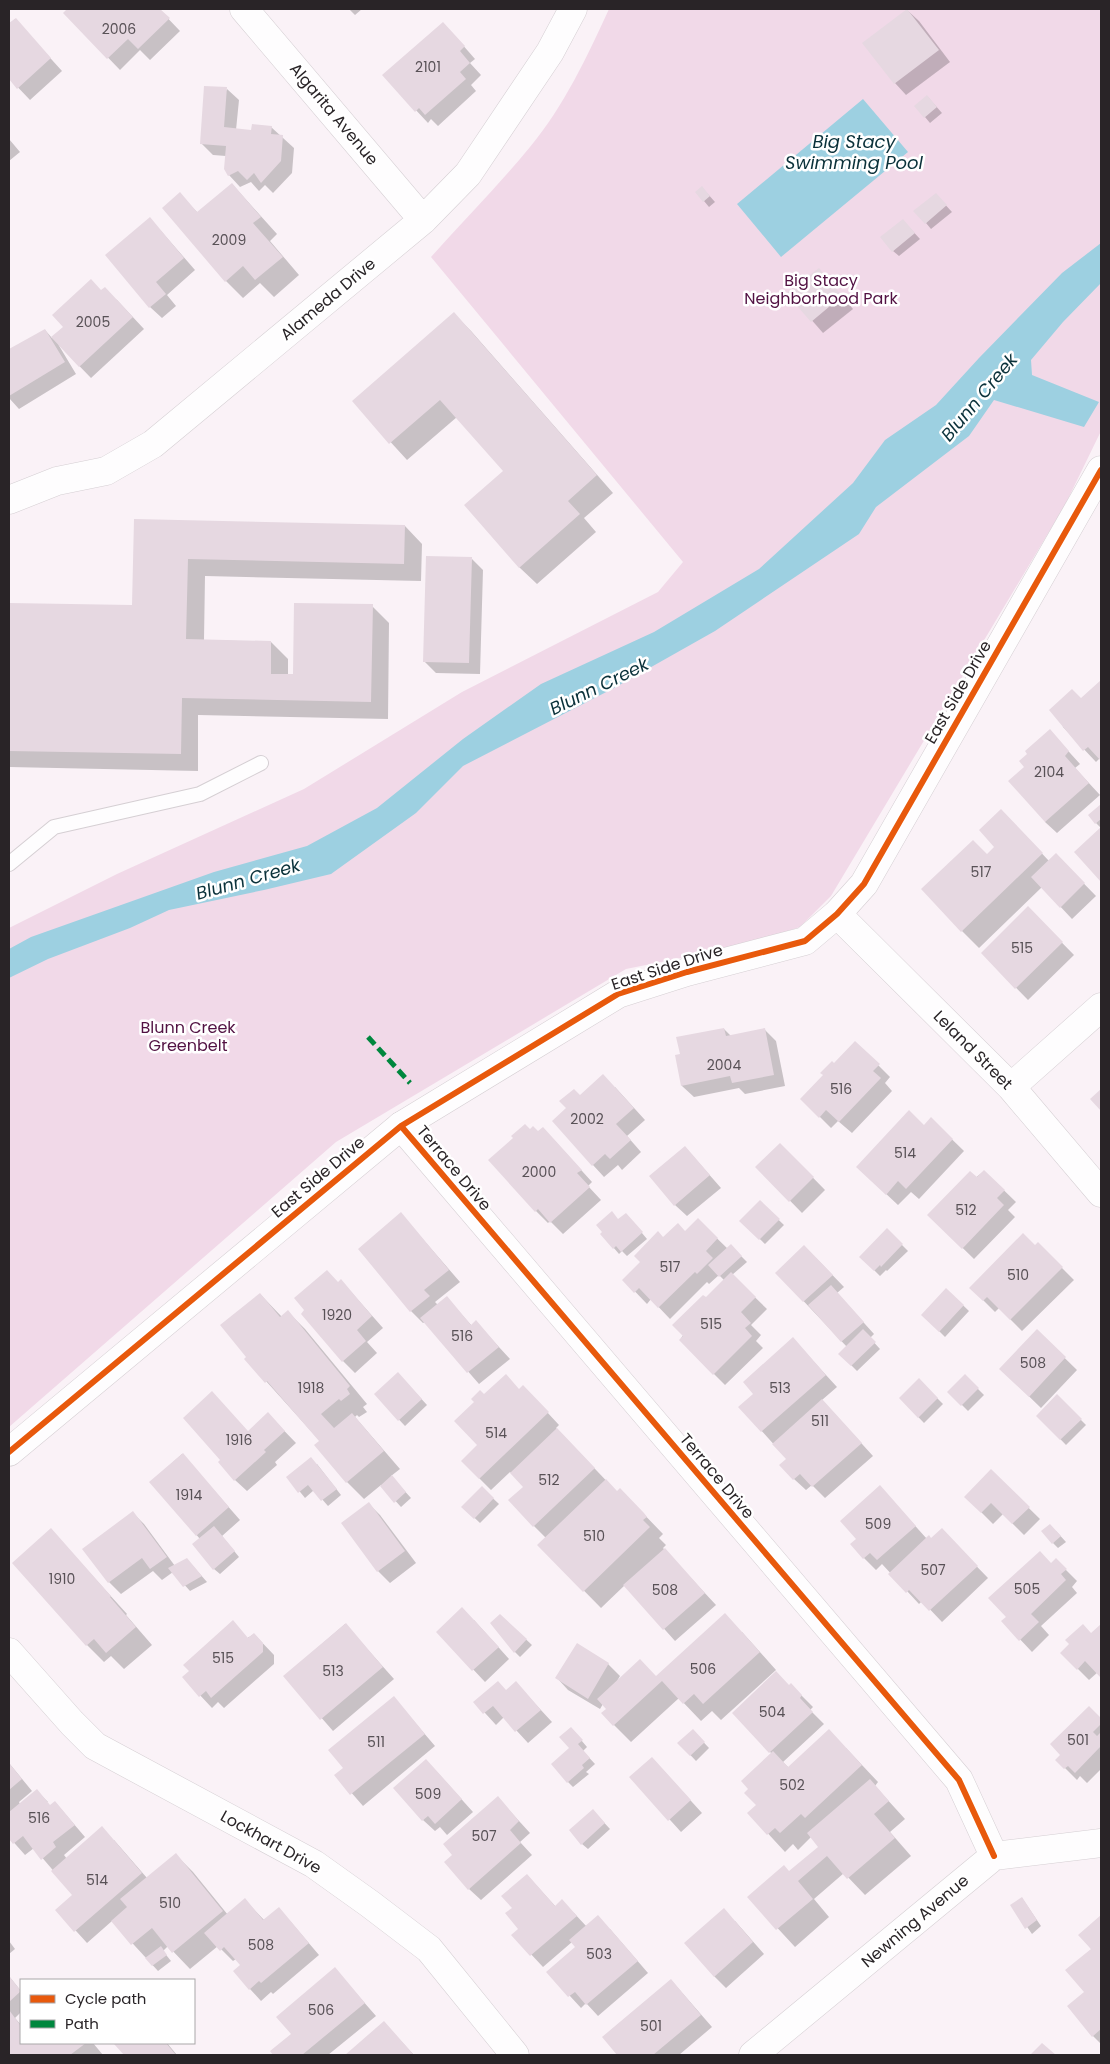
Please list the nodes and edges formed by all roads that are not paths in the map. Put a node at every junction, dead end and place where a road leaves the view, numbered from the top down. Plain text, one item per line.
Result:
1 (244, 9) edge
2 (573, 9) edge
3 (423, 220) junction
4 (1101, 470) edge
5 (9, 500) edge
6 (261, 763) dead end
7 (9, 864) edge
8 (837, 914) junction
9 (1101, 1007) edge
10 (1012, 1087) junction
11 (401, 1126) junction
12 (1101, 1193) edge
13 (9, 1452) edge
14 (9, 1652) edge
15 (1101, 1842) edge
16 (994, 1856) junction
17 (515, 2055) edge
18 (753, 2055) edge

1 - 3 street, Algarita Avenue
2 - 3 street, Alameda Drive
3 - 5 street, Alameda Drive
4 - 8 street, East Side Drive
6 - 7 lane
8 - 10 street, Leland Street
8 - 11 street, East Side Drive
9 - 10 street
10 - 12 street, Leland Street
11 - 13 street, East Side Drive
11 - 16 street, Terrace Drive
14 - 17 street, Lockhart Drive
15 - 16 street
16 - 18 street, Newning Avenue

